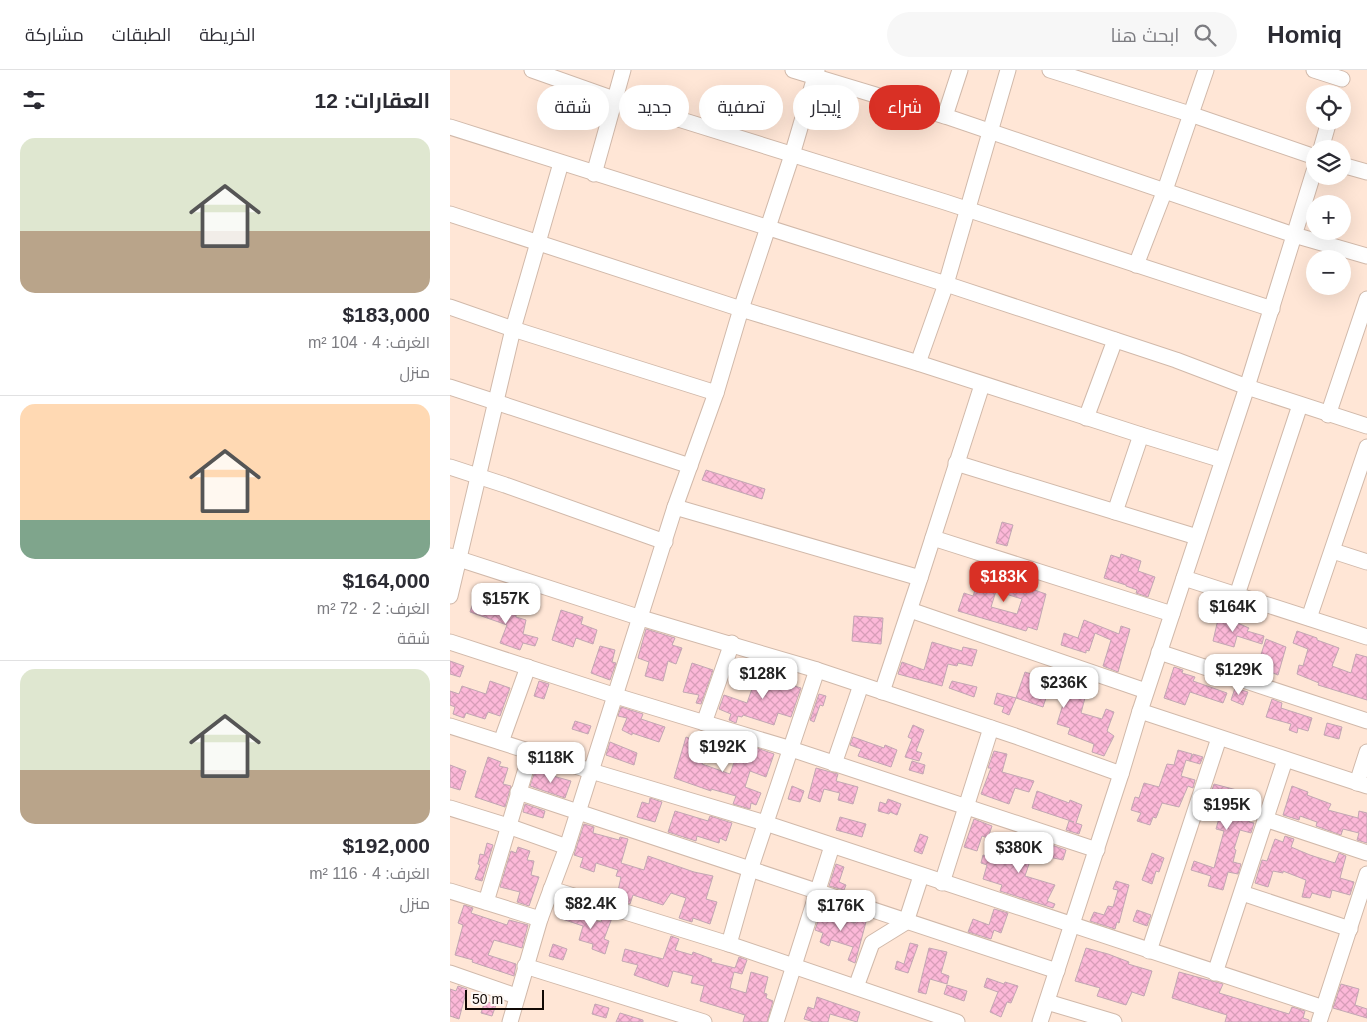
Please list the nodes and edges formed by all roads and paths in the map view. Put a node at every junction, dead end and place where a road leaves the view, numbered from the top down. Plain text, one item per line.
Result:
1 (532, 70) edge
2 (623, 70) edge
3 (793, 70) edge
4 (960, 70) edge
5 (1008, 70) edge
6 (1050, 70) edge
7 (1206, 70) edge
8 (1314, 70) edge
9 (1072, 73) edge
10 (816, 74) edge
11 (1342, 81) edge
12 (614, 99) junction
13 (1190, 114) junction
14 (945, 116) junction
15 (450, 127) edge
16 (989, 131) junction
17 (1306, 154) edge
18 (792, 155) junction
19 (561, 163) junction
20 (1351, 168) edge
21 (1367, 172) edge
22 (594, 174) junction
23 (1310, 185) edge
24 (1165, 190) junction
25 (968, 210) junction
26 (450, 214) edge
27 (768, 228) junction
28 (1294, 234) junction
29 (538, 243) junction
30 (1367, 256) edge
31 (1136, 265) junction
32 (946, 284) junction
33 (1367, 299) edge
34 (450, 307) edge
35 (741, 309) junction
36 (1272, 309) junction
37 (513, 329) junction
38 (1115, 340) junction
39 (918, 363) junction
40 (982, 385) junction
41 (450, 387) edge
42 (1247, 388) junction
43 (716, 393) junction
44 (495, 403) junction
45 (1300, 405) junction
46 (1328, 415) junction
47 (1086, 418) junction
48 (1367, 426) edge
49 (1140, 435) junction
50 (1367, 447) edge
51 (1222, 460) junction
52 (956, 464) junction
53 (690, 466) junction
54 (450, 467) edge
55 (478, 477) junction
56 (1362, 479) edge
57 (675, 507) junction
58 (1115, 512) junction
59 (933, 538) junction
60 (1197, 538) junction
61 (665, 542) junction
62 (1333, 551) junction
63 (454, 557) edge
64 (1367, 562) edge
65 (920, 578) junction
66 (1184, 578) junction
67 (1237, 595) junction
68 (450, 596) edge
69 (910, 610) junction
70 (1172, 614) junction
71 (641, 618) junction
72 (1310, 618) junction
73 (1367, 637) edge
74 (450, 642) edge
75 (732, 644) junction
76 (1159, 652) junction
77 (528, 667) junction
78 (817, 670) junction
79 (861, 685) junction
80 (1146, 691) junction
81 (882, 692) junction
82 (616, 696) junction
83 (1140, 711) junction
84 (1367, 721) edge
85 (704, 723) junction
86 (450, 726) edge
87 (991, 728) junction
88 (1218, 738) junction
89 (501, 742) junction
90 (791, 749) junction
91 (531, 752) junction
92 (1367, 752) edge
93 (1285, 760) junction
94 (834, 764) junction
95 (591, 771) junction
96 (1121, 774) junction
97 (1362, 784) edge
98 (518, 792) junction
99 (966, 806) junction
100 (450, 808) edge
101 (578, 812) junction
102 (1265, 819) junction
103 (765, 823) junction
104 (508, 826) junction
105 (832, 846) junction
106 (567, 847) junction
107 (1097, 850) junction
108 (1367, 853) edge
109 (750, 870) junction
110 (1367, 874) edge
111 (922, 876) junction
112 (942, 882) junction
113 (551, 889) junction
114 (818, 890) junction
115 (450, 892) edge
116 (1242, 893) junction
117 (486, 902) junction
118 (540, 919) junction
119 (906, 922) junction
120 (1072, 925) junction
121 (1350, 929) junction
122 (729, 944) junction
123 (1149, 951) junction
124 (525, 966) junction
125 (794, 966) junction
126 (1057, 971) junction
127 (1215, 972) junction
128 (450, 973) edge
129 (856, 987) junction
130 (516, 996) junction
131 (1047, 1002) junction
132 (1321, 1018) edge
133 (510, 1022) edge
134 (704, 1022) edge
135 (776, 1022) edge
136 (957, 1022) edge
137 (1040, 1022) edge
138 (1114, 1022) edge

1 - 12 street
2 - 12 street
3 - 10 street
4 - 14 street
5 - 16 street
6 - 9 street
7 - 13 street
8 - 11 street
9 - 13 street
10 - 14 street
10 - 18 street
12 - 18 street
12 - 22 street
13 - 17 street
13 - 24 street
14 - 16 street
15 - 19 street
16 - 24 street
16 - 25 street
18 - 25 street
18 - 27 street
19 - 22 street
19 - 29 street
20 - 21 street
22 - 27 street
23 - 28 street
24 - 28 street
24 - 31 street
25 - 31 street
25 - 32 street
26 - 29 street
27 - 32 street
27 - 35 street
28 - 30 street
28 - 36 street
29 - 35 street
29 - 37 street
31 - 36 street
32 - 38 street
32 - 39 street
33 - 46 street
34 - 37 street
35 - 39 street
35 - 43 street
36 - 42 street
37 - 43 street
37 - 44 street
38 - 42 street
38 - 47 street
39 - 40 street
40 - 47 street
40 - 52 street
41 - 44 street
42 - 45 street
42 - 51 street
43 - 53 street
44 - 53 street
44 - 55 street
45 - 46 street
45 - 67 street
46 - 48 street
47 - 49 street
49 - 51 street
49 - 58 street
50 - 56 street
51 - 60 street
52 - 58 street
52 - 59 street
53 - 57 street
54 - 55 street
55 - 61 street
55 - 63 street
56 - 62 street
57 - 61 street
57 - 65 street
58 - 60 street
59 - 65 street
59 - 70 street
60 - 66 street
61 - 71 street
62 - 64 street
62 - 72 street
63 - 68 street
63 - 71 street
65 - 69 street
66 - 67 street
66 - 70 street
67 - 72 street
69 - 80 street
69 - 81 street
70 - 76 street
71 - 75 street
71 - 82 street
72 - 73 street
74 - 77 street
75 - 78 street
75 - 85 street
76 - 80 street
76 - 84 street
77 - 82 street
77 - 89 street
78 - 79 street
78 - 90 street
79 - 81 street
79 - 94 street
80 - 83 street
81 - 87 street
82 - 85 street
82 - 95 street
83 - 88 street
83 - 96 street
85 - 90 street
86 - 89 street
87 - 96 street
87 - 99 street
88 - 93 street
88 - 123 street
89 - 91 street
90 - 94 street
90 - 103 street
91 - 95 street
91 - 98 street
92 - 97 street
93 - 97 street
93 - 102 street
94 - 99 street
95 - 101 street
95 - 103 street
96 - 107 street
98 - 101 street
98 - 104 street
99 - 107 street
99 - 112 street
100 - 104 street
101 - 106 street
101 - 109 street
102 - 108 street
102 - 116 street
103 - 105 street
103 - 109 street
104 - 106 street
104 - 117 street
105 - 111 street
105 - 114 street
106 - 113 street
107 - 120 street
109 - 114 street
109 - 122 street
110 - 121 street
111 - 112 street
111 - 119 street
112 - 120 street
113 - 118 street
113 - 122 street
114 - 119 street
114 - 125 street
115 - 117 street
116 - 121 street
116 - 127 street
117 - 118 street
118 - 124 street
119 - 126 street
119 - 129 street
120 - 123 street
120 - 126 street
121 - 132 street
122 - 125 street
123 - 127 street
124 - 130 street
124 - 134 street
125 - 129 street
125 - 135 street
126 - 131 street
127 - 132 street
128 - 130 street
129 - 136 street
130 - 133 street
131 - 137 street
131 - 138 street

